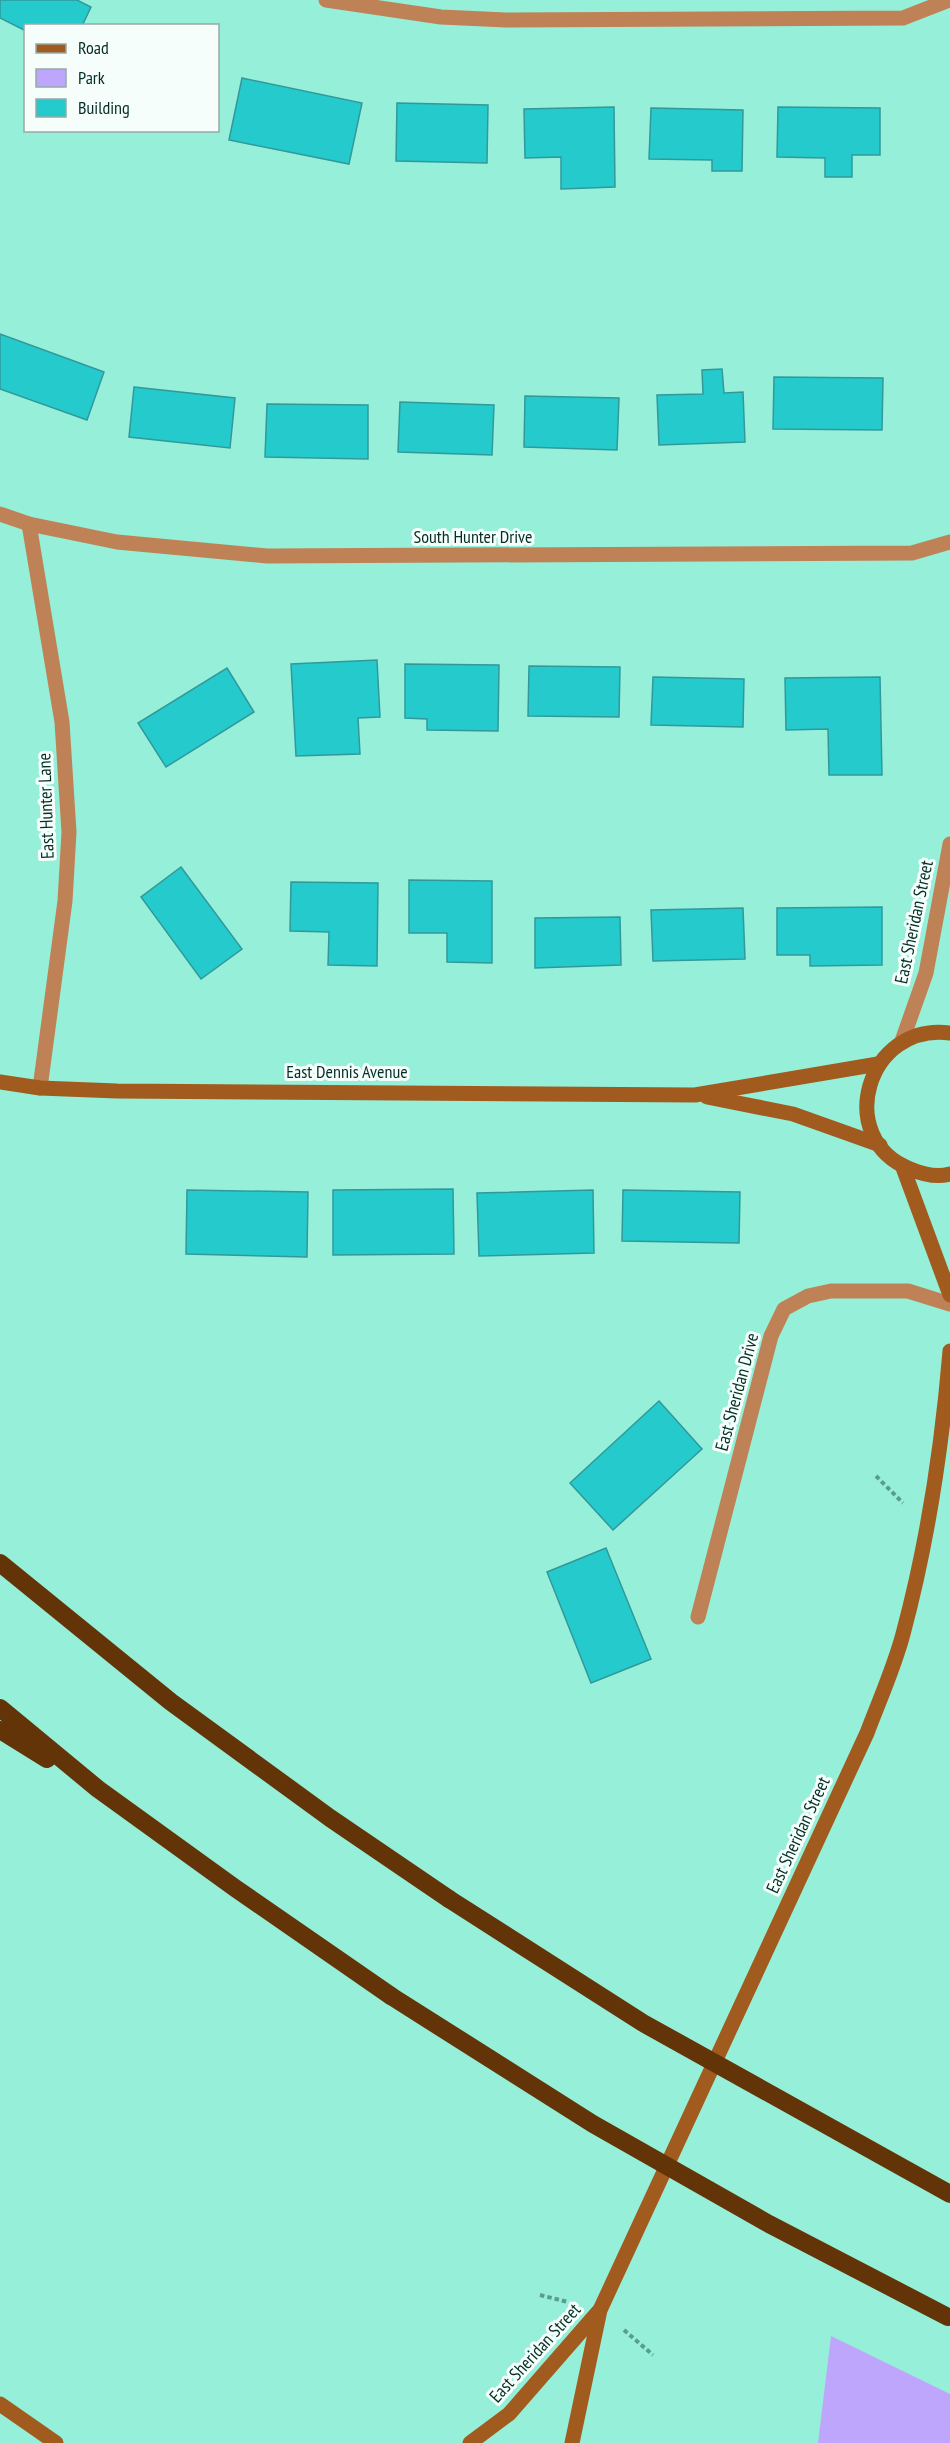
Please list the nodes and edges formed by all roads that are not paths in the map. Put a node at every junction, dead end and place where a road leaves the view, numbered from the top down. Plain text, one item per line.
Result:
1 (326, 0) edge
2 (949, 1) edge
3 (0, 514) edge
4 (29, 524) junction
5 (950, 542) edge
6 (950, 844) edge
7 (950, 1033) edge
8 (902, 1041) junction
9 (878, 1064) junction
10 (0, 1082) edge
11 (40, 1088) junction
12 (695, 1095) junction
13 (880, 1145) junction
14 (902, 1165) junction
15 (950, 1174) edge
16 (950, 1295) edge
17 (950, 1304) edge
18 (950, 1351) edge
19 (0, 1563) edge
20 (698, 1617) dead end
21 (0, 1708) edge
22 (0, 1730) edge
23 (98, 1789) junction
24 (950, 2194) edge
25 (600, 2310) junction
26 (949, 2318) edge
27 (0, 2404) edge
28 (56, 2443) edge
29 (470, 2443) edge
30 (572, 2443) edge

1 - 2 street
3 - 4 street, South Hunter Drive
4 - 5 street, South Hunter Drive
4 - 11 street, East Hunter Lane
6 - 8 street, East Sheridan Street
7 - 8 main road
8 - 9 main road
9 - 12 main road, East Dennis Avenue
9 - 13 main road
10 - 11 main road, East Dennis Avenue
11 - 12 main road, East Dennis Avenue
12 - 13 main road, East Dennis Avenue
13 - 14 main road
14 - 15 main road
14 - 16 main road
17 - 20 street, East Sheridan Drive
18 - 25 main road, East Sheridan Street
19 - 24 highway, bridge
21 - 23 highway
22 - 23 highway
23 - 26 highway, bridge
25 - 29 main road, East Sheridan Street
25 - 30 main road, East Sheridan Street
27 - 28 main road

